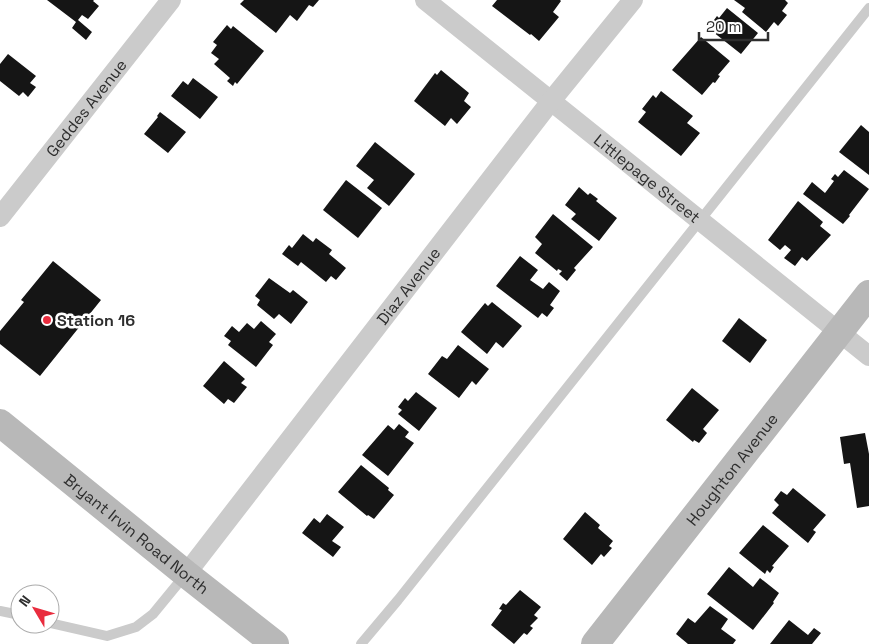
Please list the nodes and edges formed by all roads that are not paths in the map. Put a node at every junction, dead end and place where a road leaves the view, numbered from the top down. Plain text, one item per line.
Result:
1 (171, 0) edge
2 (425, 0) edge
3 (633, 0) edge
4 (869, 8) edge
5 (551, 101) junction
6 (0, 217) edge
7 (699, 220) junction
8 (869, 294) edge
9 (839, 332) junction
10 (869, 356) edge
11 (0, 423) edge
12 (186, 574) junction
13 (60, 625) edge
14 (275, 644) edge
15 (361, 644) edge
16 (595, 644) edge

1 - 6 street, Geddes Avenue
2 - 5 street, Littlepage Street
3 - 5 street, Diaz Avenue
4 - 7 lane
5 - 7 street, Littlepage Street
5 - 12 street, Diaz Avenue
7 - 9 street, Littlepage Street
7 - 15 lane
8 - 9 street, Houghton Avenue
9 - 10 street, Littlepage Street
9 - 16 street, Houghton Avenue
11 - 12 street, Bryant Irvin Road North
12 - 13 lane
12 - 14 street, Bryant Irvin Road North

